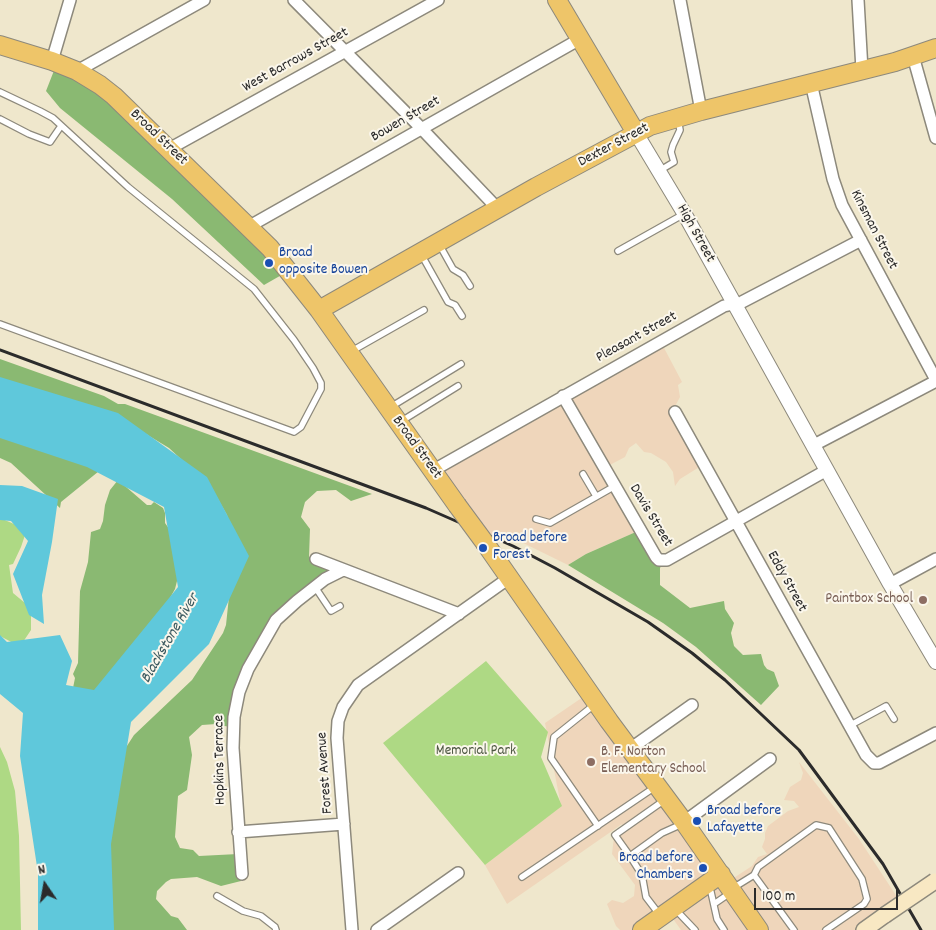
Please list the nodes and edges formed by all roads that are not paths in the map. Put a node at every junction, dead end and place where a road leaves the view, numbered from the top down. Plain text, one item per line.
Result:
1 (70, 0) edge
2 (204, 0) edge
3 (294, 0) edge
4 (438, 0) edge
5 (557, 0) edge
6 (680, 0) edge
7 (858, 0) edge
8 (580, 39) junction
9 (0, 45) edge
10 (936, 48) edge
11 (345, 51) junction
12 (913, 56) junction
13 (52, 61) junction
14 (862, 70) junction
15 (77, 71) junction
16 (811, 83) junction
17 (0, 92) edge
18 (701, 111) junction
19 (678, 117) junction
20 (0, 119) edge
21 (61, 126) junction
22 (421, 128) junction
23 (636, 133) junction
24 (936, 138) edge
25 (169, 149) junction
26 (659, 171) junction
27 (498, 209) junction
28 (684, 214) junction
29 (248, 227) junction
30 (861, 240) junction
31 (438, 243) junction
32 (618, 251) dead end
33 (420, 253) junction
34 (470, 286) dead end
35 (735, 305) junction
36 (319, 310) junction
37 (424, 310) dead end
38 (462, 316) dead end
39 (0, 324) edge
40 (349, 353) junction
41 (461, 364) dead end
42 (936, 380) edge
43 (458, 386) dead end
44 (563, 396) junction
45 (388, 409) junction
46 (676, 412) dead end
47 (398, 424) junction
48 (814, 445) junction
49 (827, 470) junction
50 (432, 471) junction
51 (583, 474) dead end
52 (615, 486) junction
53 (596, 496) junction
54 (536, 519) dead end
55 (736, 520) junction
56 (316, 559) dead end
57 (936, 559) edge
58 (343, 570) junction
59 (508, 578) junction
60 (890, 584) junction
61 (315, 587) junction
62 (340, 606) dead end
63 (459, 614) junction
64 (936, 662) edge
65 (597, 703) junction
66 (692, 705) dead end
67 (894, 719) dead end
68 (849, 726) junction
69 (936, 733) edge
70 (630, 748) junction
71 (770, 758) dead end
72 (662, 792) junction
73 (684, 822) junction
74 (344, 824) junction
75 (598, 826) junction
76 (238, 832) junction
77 (630, 856) junction
78 (458, 873) dead end
79 (242, 874) dead end
80 (721, 874) junction
81 (754, 875) junction
82 (522, 878) dead end
83 (936, 880) edge
84 (706, 884) junction
85 (732, 890) junction
86 (217, 896) dead end
87 (714, 904) junction
88 (667, 912) junction
89 (756, 929) edge
90 (792, 929) edge
91 (276, 930) edge
92 (352, 930) edge
93 (377, 930) edge
94 (642, 930) edge
95 (695, 930) edge
96 (724, 930) edge
97 (826, 930) edge
98 (864, 930) edge

1 - 13 street
2 - 15 street
3 - 11 street
4 - 11 street, West Barrows Street
5 - 8 main road, High Street
6 - 18 street
7 - 14 street
8 - 22 street, Bowen Street
8 - 23 main road, High Street
9 - 13 main road, Broad Street
10 - 12 main road, Dexter Street
11 - 22 street
11 - 25 street, West Barrows Street
12 - 14 main road, Dexter Street
12 - 24 street
13 - 15 main road, Broad Street
14 - 16 main road, Dexter Street
15 - 25 main road, Broad Street
16 - 18 main road, Dexter Street
16 - 30 street, Kinsman Street
17 - 21 lane
18 - 19 main road, Dexter Street
19 - 23 main road, Dexter Street
19 - 26 lane
20 - 21 lane
21 - 39 lane
22 - 27 street
22 - 29 street, Bowen Street
23 - 26 street, High Street
23 - 27 main road, Dexter Street
25 - 29 main road, Broad Street
26 - 28 street, High Street
27 - 31 main road, Dexter Street
28 - 32 lane
28 - 35 street, High Street
29 - 36 main road, Broad Street
30 - 35 street, Pleasant Street
30 - 42 street, Kinsman Street
31 - 33 main road, Dexter Street
31 - 34 lane
33 - 36 main road, Dexter Street
33 - 38 lane
35 - 44 street, Pleasant Street
35 - 48 street, High Street
36 - 40 main road, Broad Street
37 - 40 lane
40 - 45 main road, Broad Street
41 - 45 lane
42 - 48 street
43 - 47 lane
44 - 50 street, Pleasant Street
44 - 52 street, Davis Street
45 - 47 main road, Broad Street
46 - 55 street, Eddy Street
47 - 50 main road, Broad Street
48 - 49 street, High Street
49 - 55 street, Davis Street
49 - 60 street, High Street
50 - 59 main road, Broad Street, bridge
51 - 53 lane
52 - 53 lane
52 - 55 street, Davis Street
53 - 54 lane
55 - 68 street, Eddy Street
56 - 58 street
57 - 60 street
58 - 61 street, Hopkins Terrace
58 - 63 street
59 - 63 street, Forest Avenue
59 - 65 main road, Broad Street
60 - 64 street, High Street
61 - 62 lane
61 - 76 street, Hopkins Terrace
63 - 74 street, Forest Avenue
65 - 70 main road, Broad Street
65 - 75 lane
66 - 70 street
67 - 68 lane
68 - 69 street, Eddy Street
70 - 72 main road, Broad Street
71 - 73 street
72 - 73 main road, Broad Street
72 - 75 lane
72 - 77 lane
73 - 77 lane
73 - 80 main road, Broad Street
74 - 76 street
74 - 92 street, Forest Avenue
75 - 82 lane
76 - 79 street, Hopkins Terrace
77 - 88 lane
78 - 93 street
80 - 84 main road
80 - 85 main road, Broad Street
81 - 85 lane
81 - 90 lane
81 - 97 lane
83 - 98 main road, bridge
84 - 87 lane
84 - 88 main road
85 - 87 lane
85 - 89 main road, Broad Street
86 - 91 lane
87 - 96 lane
88 - 94 main road
88 - 95 lane

